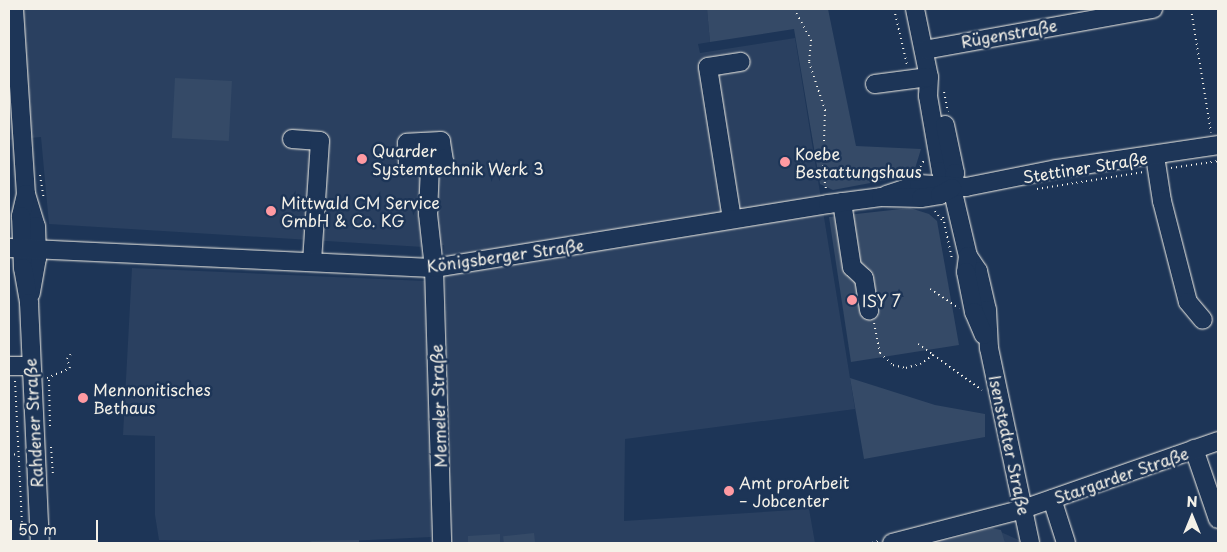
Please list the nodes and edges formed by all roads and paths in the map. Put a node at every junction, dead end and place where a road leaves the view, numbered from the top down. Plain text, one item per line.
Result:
1 (14, 9) edge
2 (794, 9) edge
3 (915, 9) edge
4 (1153, 9) edge
5 (1191, 9) edge
6 (12, 39) edge
7 (924, 50) junction
8 (741, 62) dead end
9 (929, 77) junction
10 (875, 84) dead end
11 (292, 139) dead end
12 (1216, 151) edge
13 (928, 157) dead end
14 (1156, 163) junction
15 (430, 165) dead end
16 (918, 178) dead end
17 (952, 188) junction
18 (1029, 190) dead end
19 (835, 203) junction
20 (732, 219) junction
21 (23, 248) edge
22 (312, 261) junction
23 (434, 268) junction
24 (930, 289) dead end
25 (869, 311) joint
26 (965, 312) dead end
27 (1202, 320) dead end
28 (918, 344) dead end
29 (71, 354) dead end
30 (933, 355) junction
31 (19, 365) edge
32 (46, 376) dead end
33 (984, 391) dead end
34 (1218, 440) edge
35 (1194, 449) junction
36 (1052, 499) junction
37 (1023, 510) junction
38 (1218, 519) edge
39 (23, 543) edge
40 (40, 543) edge
41 (442, 543) edge
42 (892, 543) edge
43 (1030, 543) edge
44 (1066, 543) edge

1 - 6 street, Rahdener Straße
2 - 19 path
3 - 7 street, Isenstedter Straße
4 - 7 street, Rügenstraße
5 - 12 path
6 - 21 street, Rahdener Straße
7 - 9 street, Isenstedter Straße
8 - 20 street
9 - 10 street
9 - 17 street, Isenstedter Straße
11 - 22 street
12 - 14 street, Stettiner Straße
12 - 14 path
13 - 16 path
14 - 17 street, Stettiner Straße
14 - 18 path
14 - 27 street
15 - 23 street, Memeler Straße
17 - 19 street, Königsberger Straße
17 - 37 street, Isenstedter Straße
19 - 20 street, Königsberger Straße
19 - 25 street
20 - 23 street, Königsberger Straße
21 - 22 street, Königsberger Straße
21 - 31 street, Rahdener Straße
22 - 23 street, Königsberger Straße
23 - 41 street, Memeler Straße
24 - 26 path
25 - 30 path
28 - 30 path
29 - 32 path
30 - 33 path
31 - 39 path
31 - 40 street, Rahdener Straße
34 - 35 street, Stargarder Straße
35 - 36 street, Stargarder Straße
35 - 38 street
36 - 37 street, Stargarder Straße
36 - 44 street
37 - 42 street, Stargarder Straße
37 - 43 street, Isenstedter Straße

